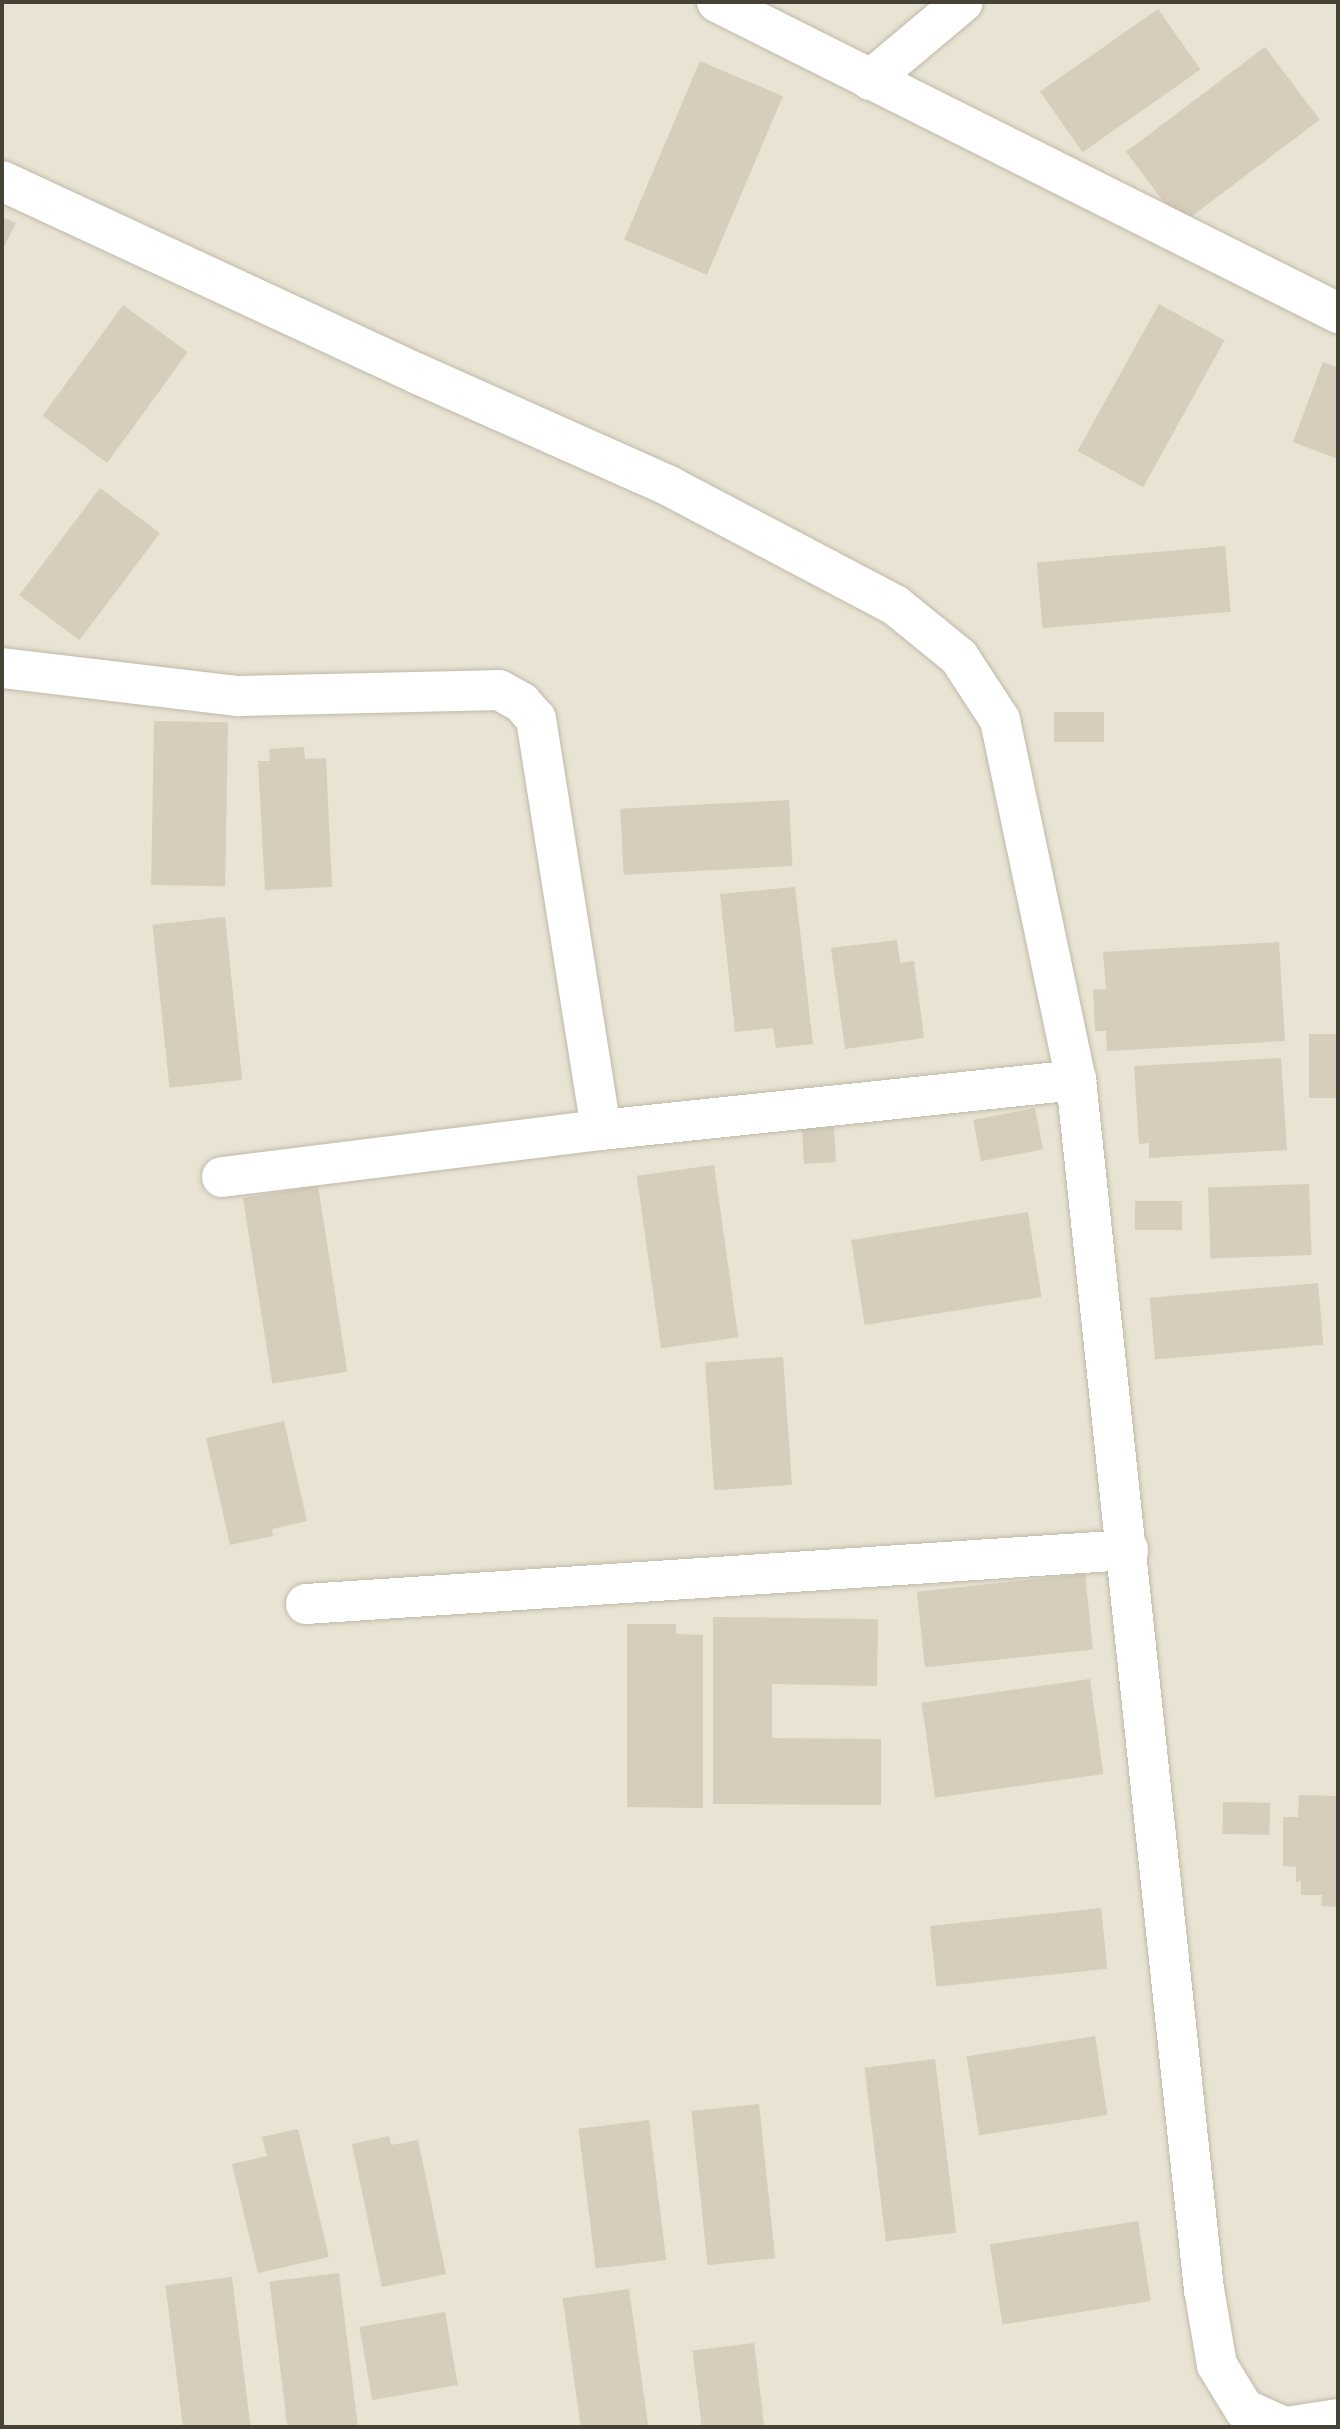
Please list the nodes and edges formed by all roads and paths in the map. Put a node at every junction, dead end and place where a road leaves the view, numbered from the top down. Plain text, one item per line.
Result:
1 (717, 2) edge
2 (963, 2) edge
3 (870, 80) junction
4 (2, 181) edge
5 (1338, 313) edge
6 (2, 668) edge
7 (1076, 1080) junction
8 (601, 1130) junction
9 (222, 1177) dead end
10 (1128, 1550) junction
11 (306, 1604) dead end
12 (1338, 2419) edge
13 (1285, 2427) edge

1 - 3 street
2 - 3 street
3 - 5 street
4 - 7 street
6 - 8 street
7 - 8 street
7 - 10 street
8 - 9 street
10 - 11 street
10 - 13 street
12 - 13 street

